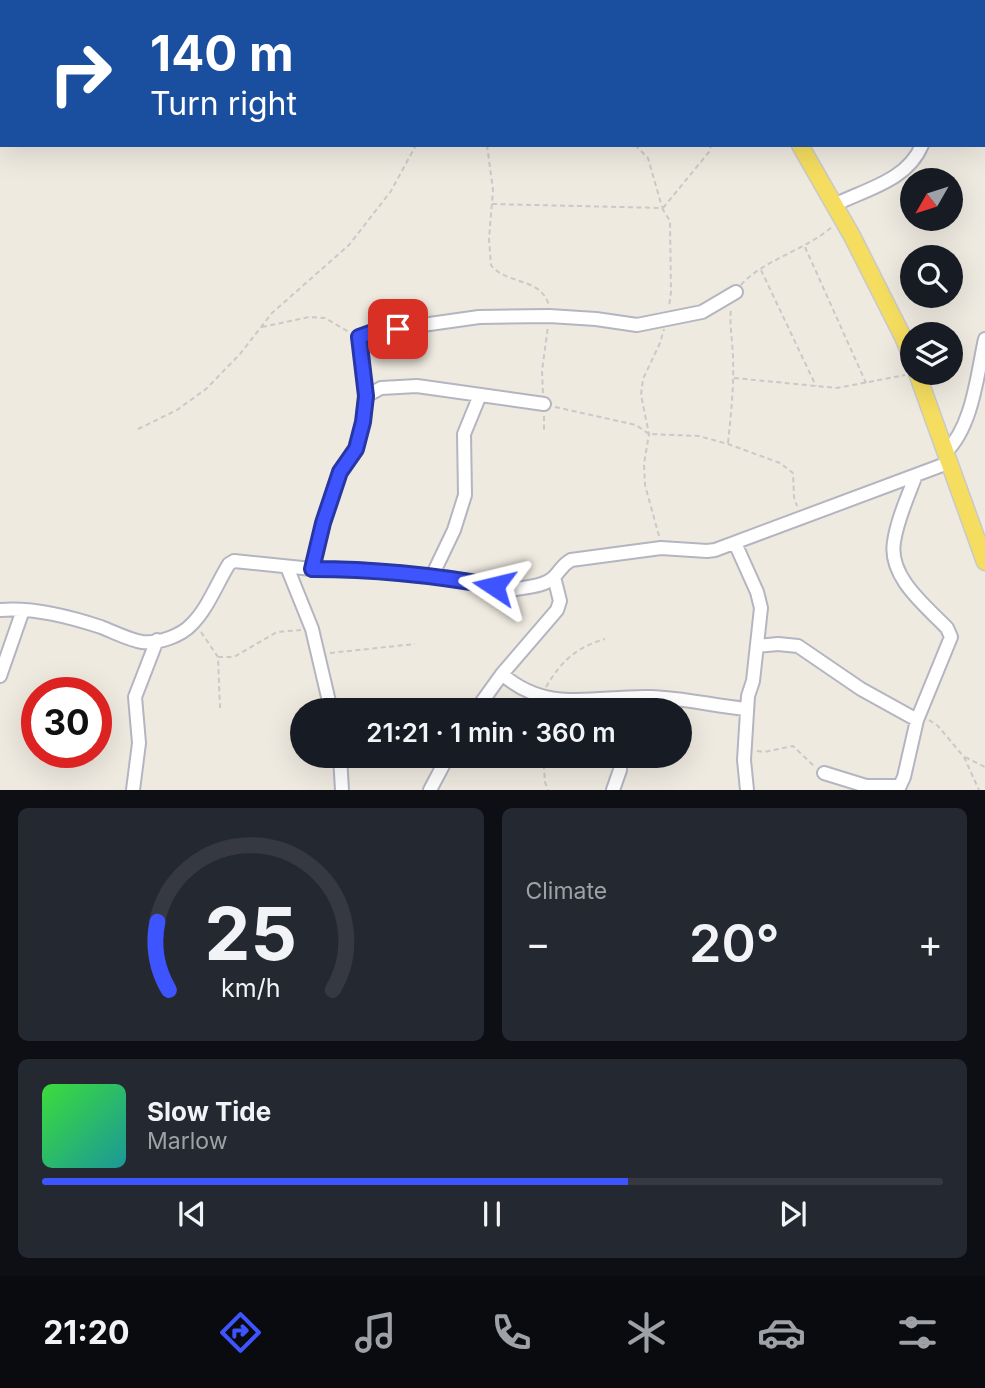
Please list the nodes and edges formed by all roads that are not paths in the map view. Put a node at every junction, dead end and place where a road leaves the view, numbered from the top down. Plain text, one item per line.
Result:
1 (801, 147) edge
2 (921, 147) edge
3 (838, 212) junction
4 (736, 292) road end
5 (900, 329) edge
6 (985, 339) edge
7 (920, 385) edge
8 (480, 395) junction
9 (366, 396) junction
10 (544, 404) road end
11 (947, 457) junction
12 (915, 475) junction
13 (735, 543) junction
14 (985, 562) edge
15 (287, 567) junction
16 (312, 569) junction
17 (432, 576) junction
18 (554, 578) junction
19 (0, 610) edge
20 (23, 610) junction
21 (157, 640) junction
22 (757, 646) junction
23 (502, 674) junction
24 (0, 676) edge
25 (328, 698) edge
26 (485, 698) edge
27 (544, 698) edge
28 (692, 702) edge
29 (747, 709) junction
30 (918, 717) junction
31 (341, 768) edge
32 (441, 768) edge
33 (620, 768) edge
34 (824, 774) road end
35 (899, 788) edge
36 (133, 789) edge
37 (342, 789) edge
38 (430, 789) edge
39 (613, 789) edge
40 (747, 789) edge

1 - 3 main road
2 - 3 street
3 - 5 main road
4 - 9 street
6 - 11 street
7 - 11 main road
8 - 9 street
8 - 10 street
8 - 17 street
9 - 16 street
11 - 12 street
11 - 14 main road
12 - 13 street
12 - 30 street
13 - 18 street
13 - 22 street
15 - 16 street
15 - 21 street
15 - 25 street
16 - 17 street
17 - 18 street
18 - 23 street
19 - 20 street
20 - 21 street
20 - 24 street
21 - 36 street
22 - 29 street
22 - 30 street
23 - 26 street
23 - 27 street
28 - 29 street
29 - 40 street
30 - 35 street
31 - 37 street
32 - 38 street
33 - 39 street
34 - 35 street

